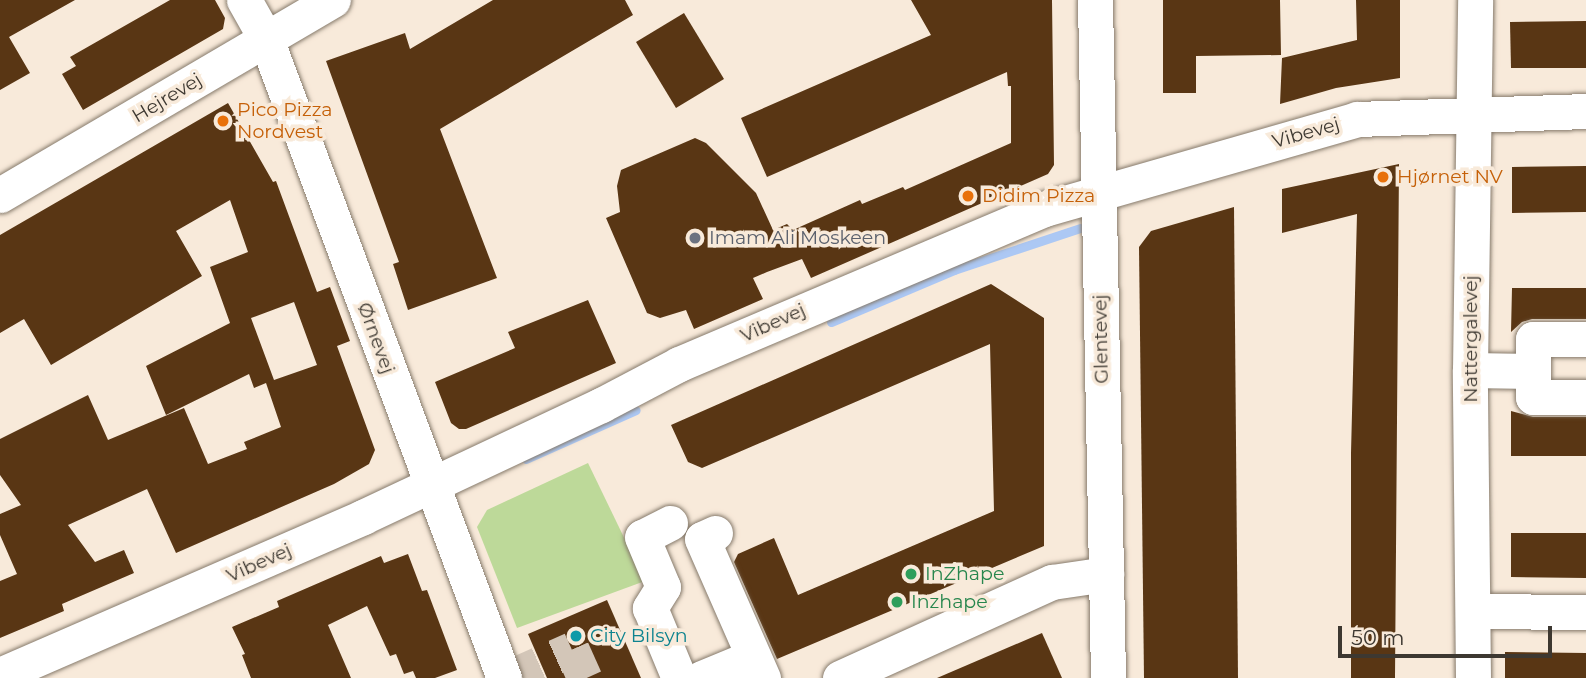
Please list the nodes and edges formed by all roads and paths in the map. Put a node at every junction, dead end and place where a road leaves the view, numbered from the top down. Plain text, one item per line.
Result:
1 (244, 0) edge
2 (333, 0) edge
3 (1095, 0) edge
4 (1475, 0) edge
5 (265, 39) junction
6 (1586, 111) edge
7 (1475, 114) junction
8 (1098, 192) junction
9 (0, 195) edge
10 (1586, 339) edge
11 (1470, 370) junction
12 (1533, 371) junction
13 (1586, 397) edge
14 (430, 485) junction
15 (670, 523) dead end
16 (715, 533) dead end
17 (1106, 574) junction
18 (1473, 611) junction
19 (1586, 612) edge
20 (758, 668) edge
21 (0, 675) edge
22 (1106, 677) edge
23 (504, 678) edge
24 (679, 678) edge
25 (702, 678) edge
26 (840, 678) edge
27 (1473, 678) edge

1 - 5 street, Ørnevej
2 - 5 street, Hejrevej
3 - 8 street, Glentevej
4 - 7 street, Nattergalevej
5 - 9 street, Hejrevej
5 - 14 street, Ørnevej
6 - 7 street, Vibevej
7 - 8 street, Vibevej
7 - 11 street, Nattergalevej
8 - 14 street, Vibevej
8 - 17 street, Glentevej
10 - 12 street
11 - 12 street
11 - 18 street, Nattergalevej
12 - 13 street
14 - 21 street, Vibevej
14 - 23 street, Ørnevej
15 - 24 street
16 - 20 street
17 - 22 street, Glentevej
17 - 26 street
18 - 19 street
18 - 27 street, Nattergalevej
20 - 25 street

